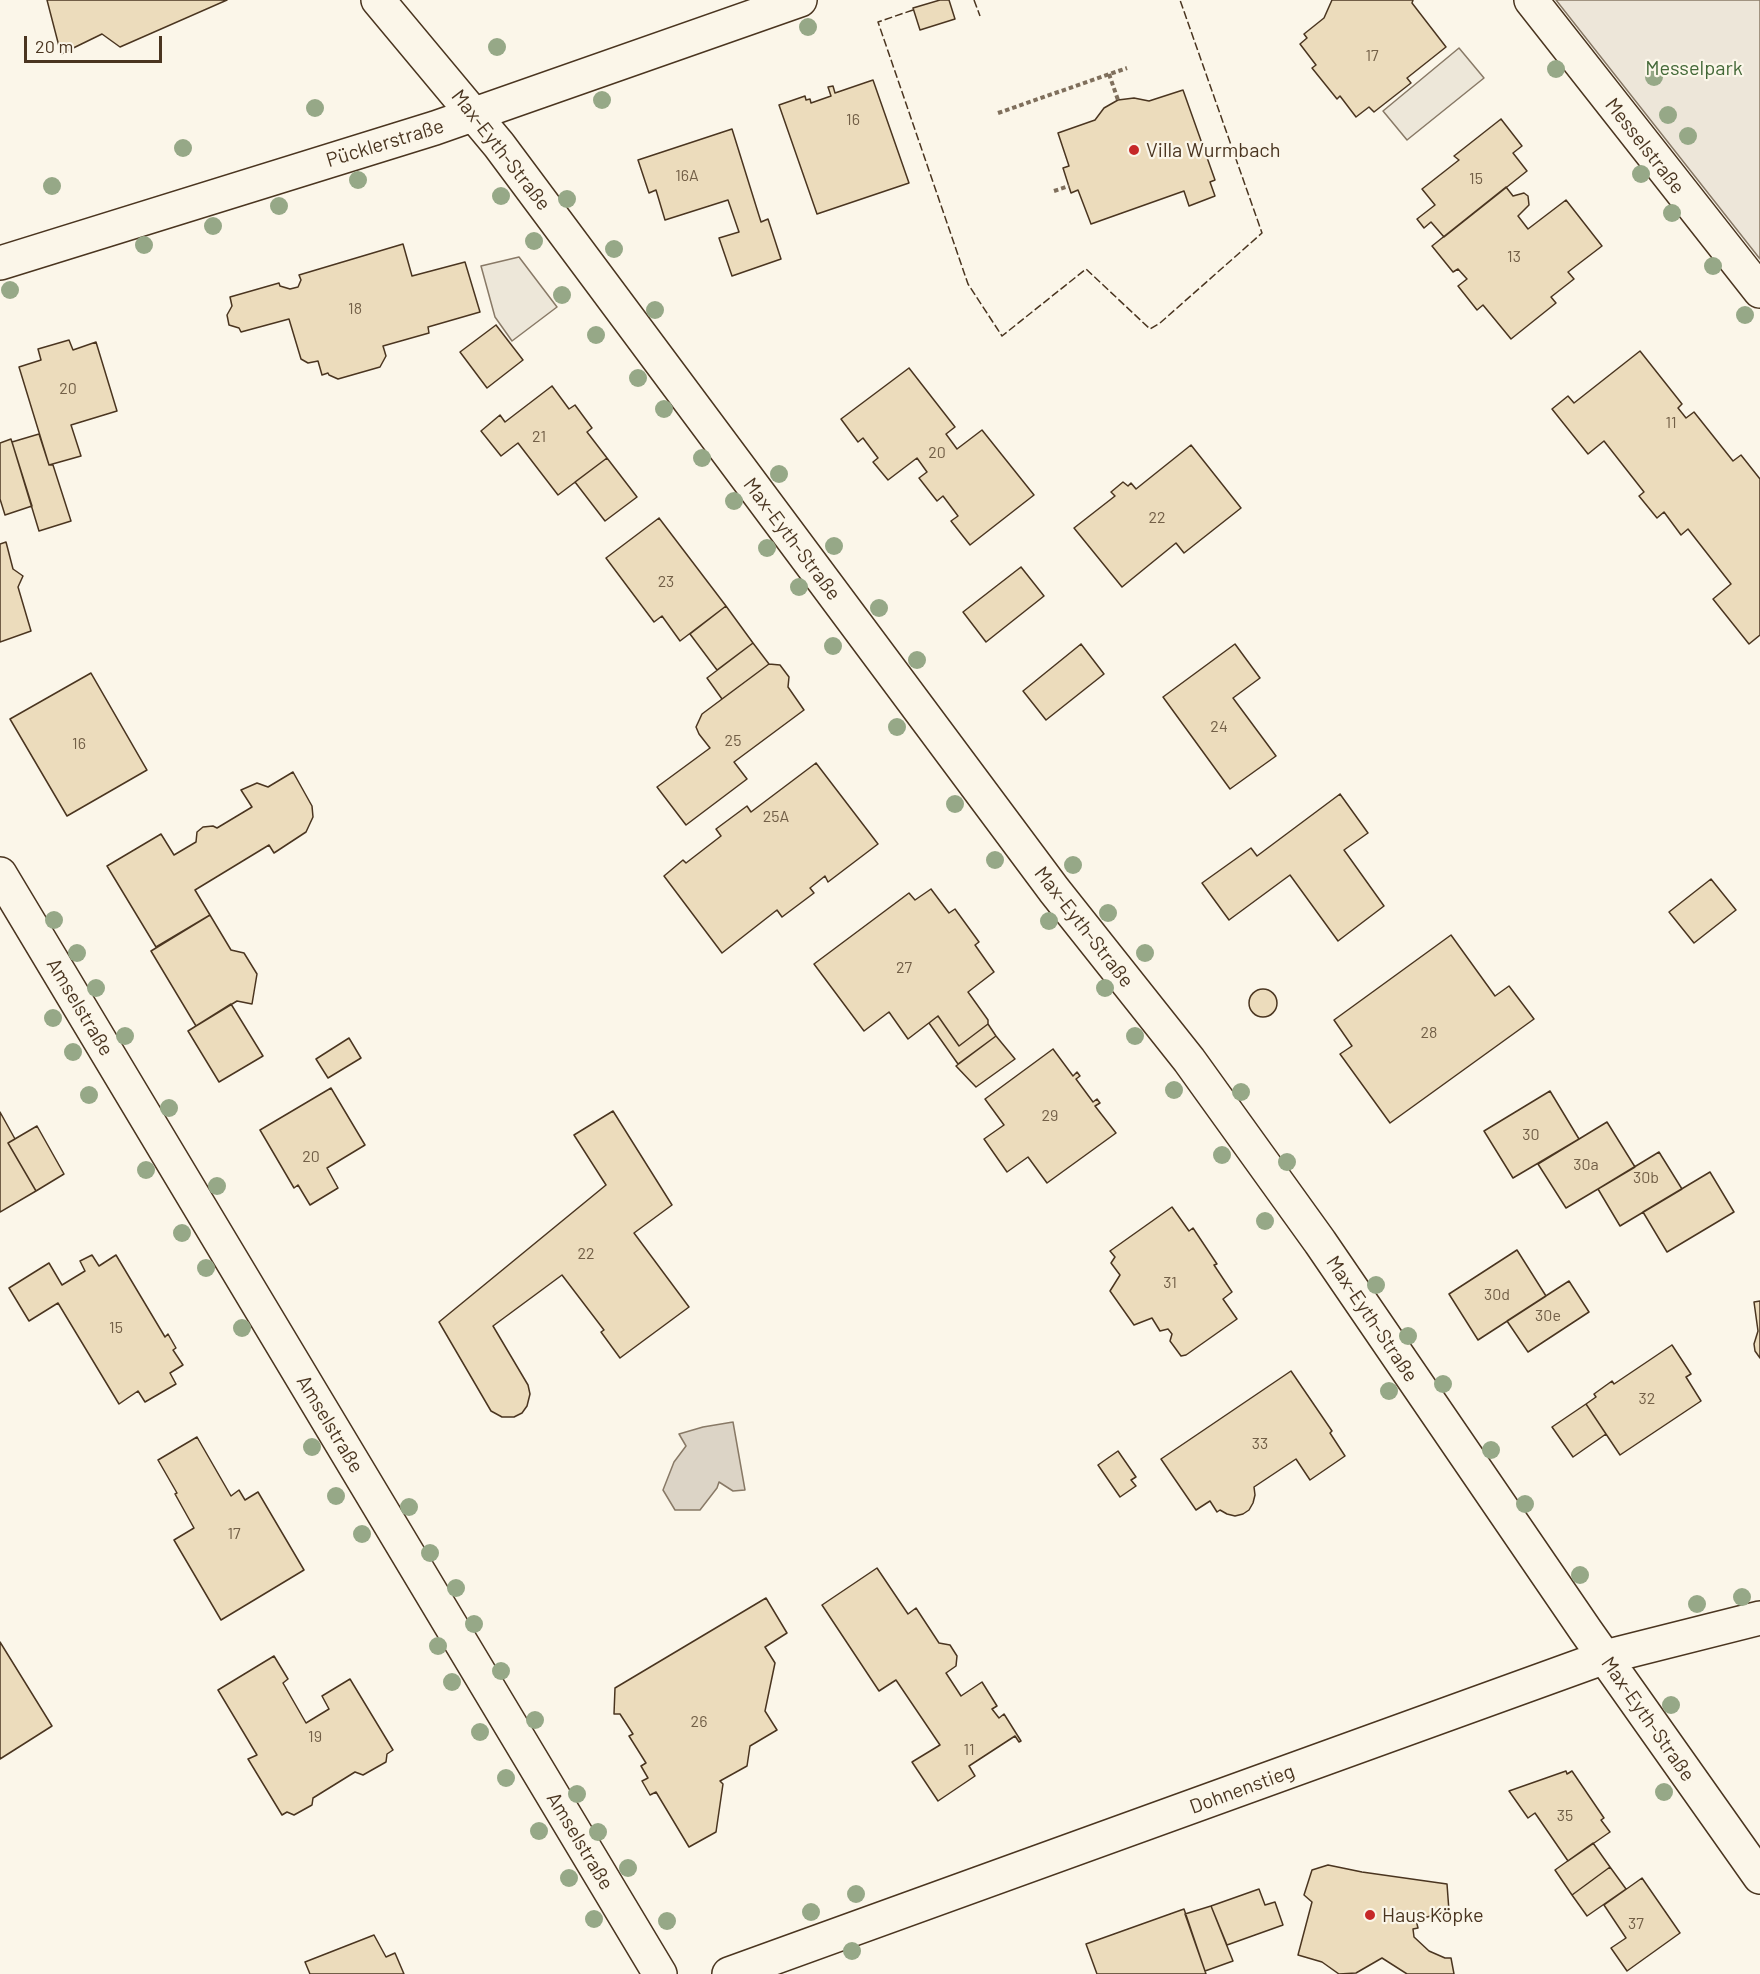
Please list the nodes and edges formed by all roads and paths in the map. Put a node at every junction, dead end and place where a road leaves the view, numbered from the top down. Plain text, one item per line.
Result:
1 (378, 0) edge
2 (800, 0) edge
3 (1531, 0) edge
4 (1127, 68) dead end
5 (1109, 74) junction
6 (1118, 100) dead end
7 (998, 113) dead end
8 (474, 115) junction
9 (1069, 186) dead end
10 (1054, 191) dead end
11 (0, 263) edge
12 (1760, 291) edge
13 (0, 874) edge
14 (1760, 1618) edge
15 (1605, 1657) junction
16 (1760, 1877) edge
17 (660, 1974) edge
18 (729, 1974) edge

1 - 8 street, Max-Eyth-Straße
2 - 8 street, Pücklerstraße
3 - 12 street, Messelstraße
4 - 5 path
5 - 6 path
5 - 7 path
8 - 11 street, Pücklerstraße
8 - 15 street, Max-Eyth-Straße
9 - 10 path
13 - 17 street, Amselstraße
14 - 15 street, Dohnenstieg
15 - 16 street, Max-Eyth-Straße
15 - 18 street, Dohnenstieg

